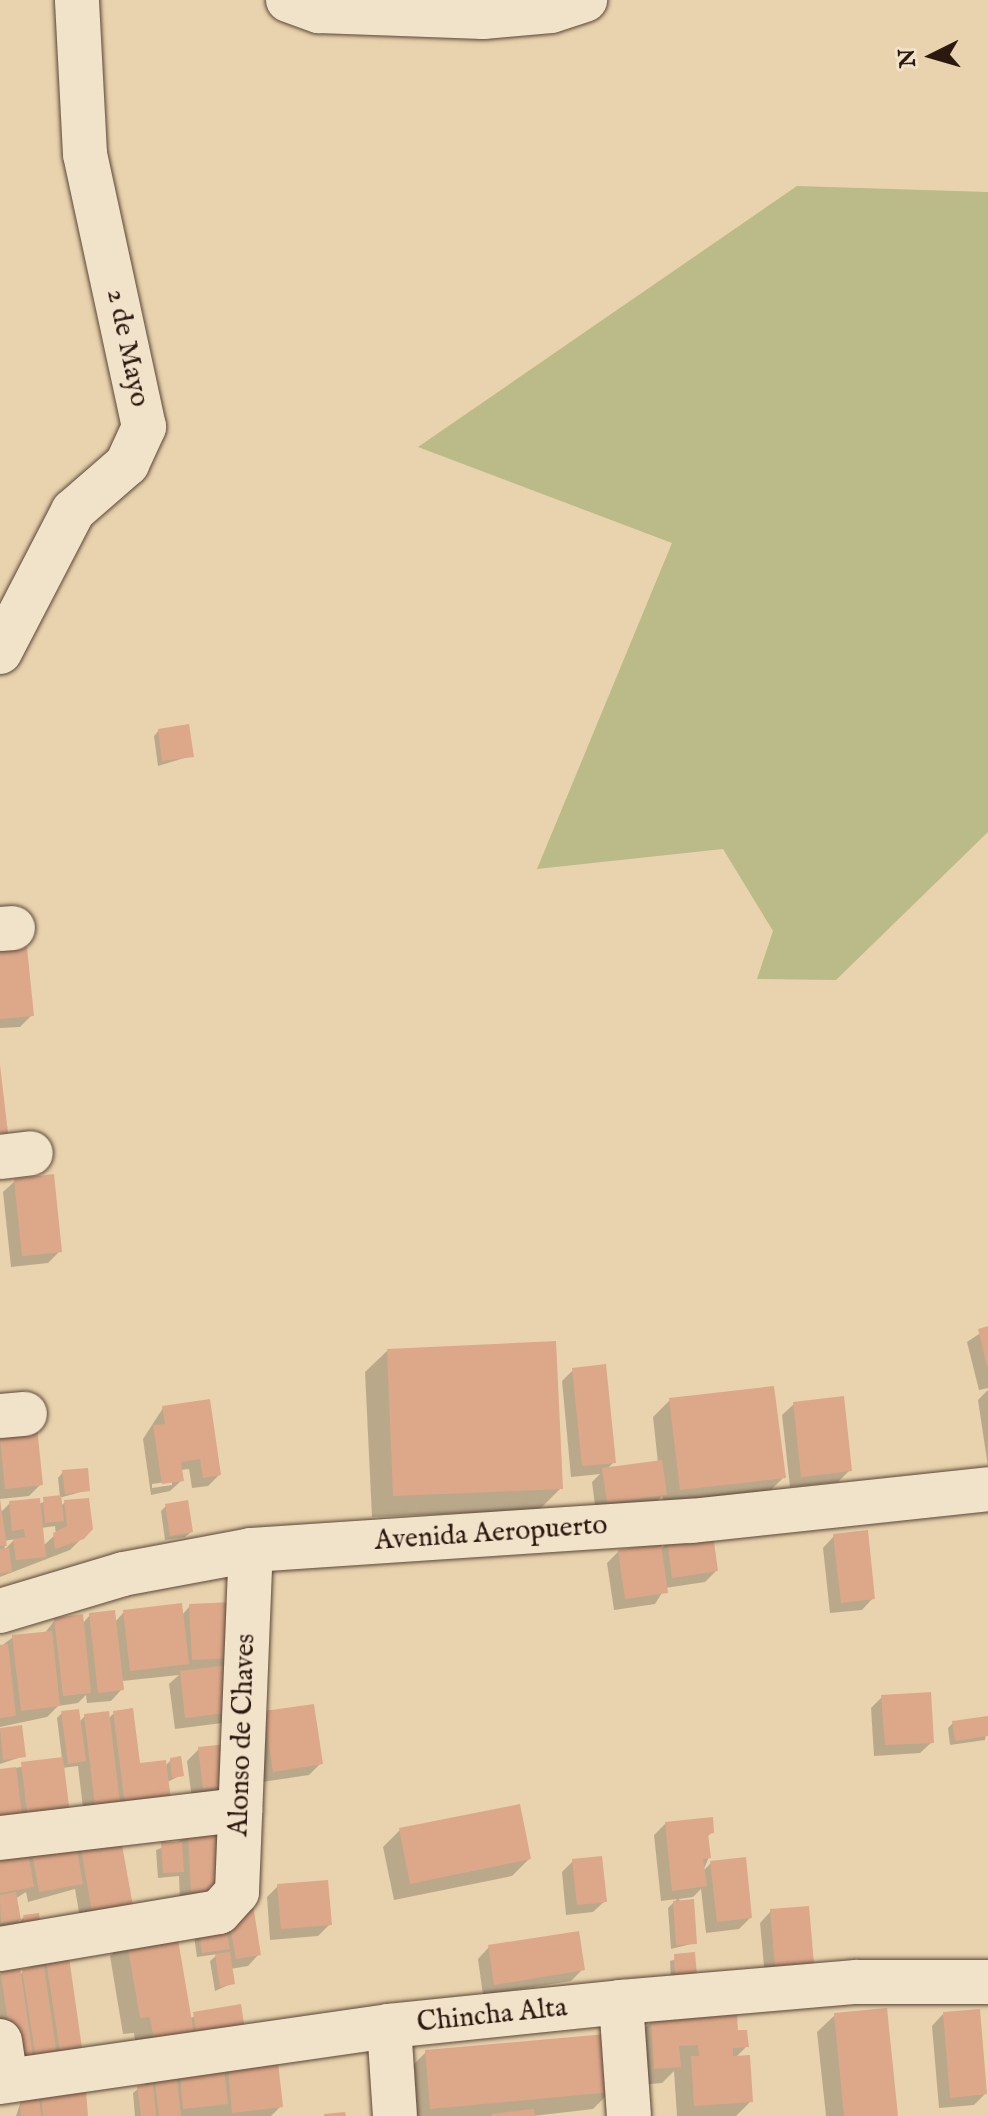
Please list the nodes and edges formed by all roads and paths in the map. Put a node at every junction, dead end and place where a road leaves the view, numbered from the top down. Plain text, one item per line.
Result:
1 (77, 0) edge
2 (288, 0) edge
3 (585, 0) edge
4 (0, 652) edge
5 (988, 1489) edge
6 (251, 1550) junction
7 (0, 1611) edge
8 (240, 1810) junction
9 (0, 1838) edge
10 (0, 1949) edge
11 (988, 1982) edge
12 (621, 2002) junction
13 (389, 2026) junction
14 (2, 2068) edge
15 (395, 2116) edge
16 (629, 2116) edge

1 - 4 street, 2 de Mayo
2 - 3 street
5 - 6 street, Avenida Aeropuerto
6 - 7 street, Avenida Aeropuerto
6 - 8 street, Alonso de Chaves
8 - 9 street
8 - 10 street, Alonso de Chaves
11 - 12 street, Chincha Alta
12 - 13 street, Chincha Alta
12 - 16 street
13 - 14 street, Chincha Alta
13 - 15 street

